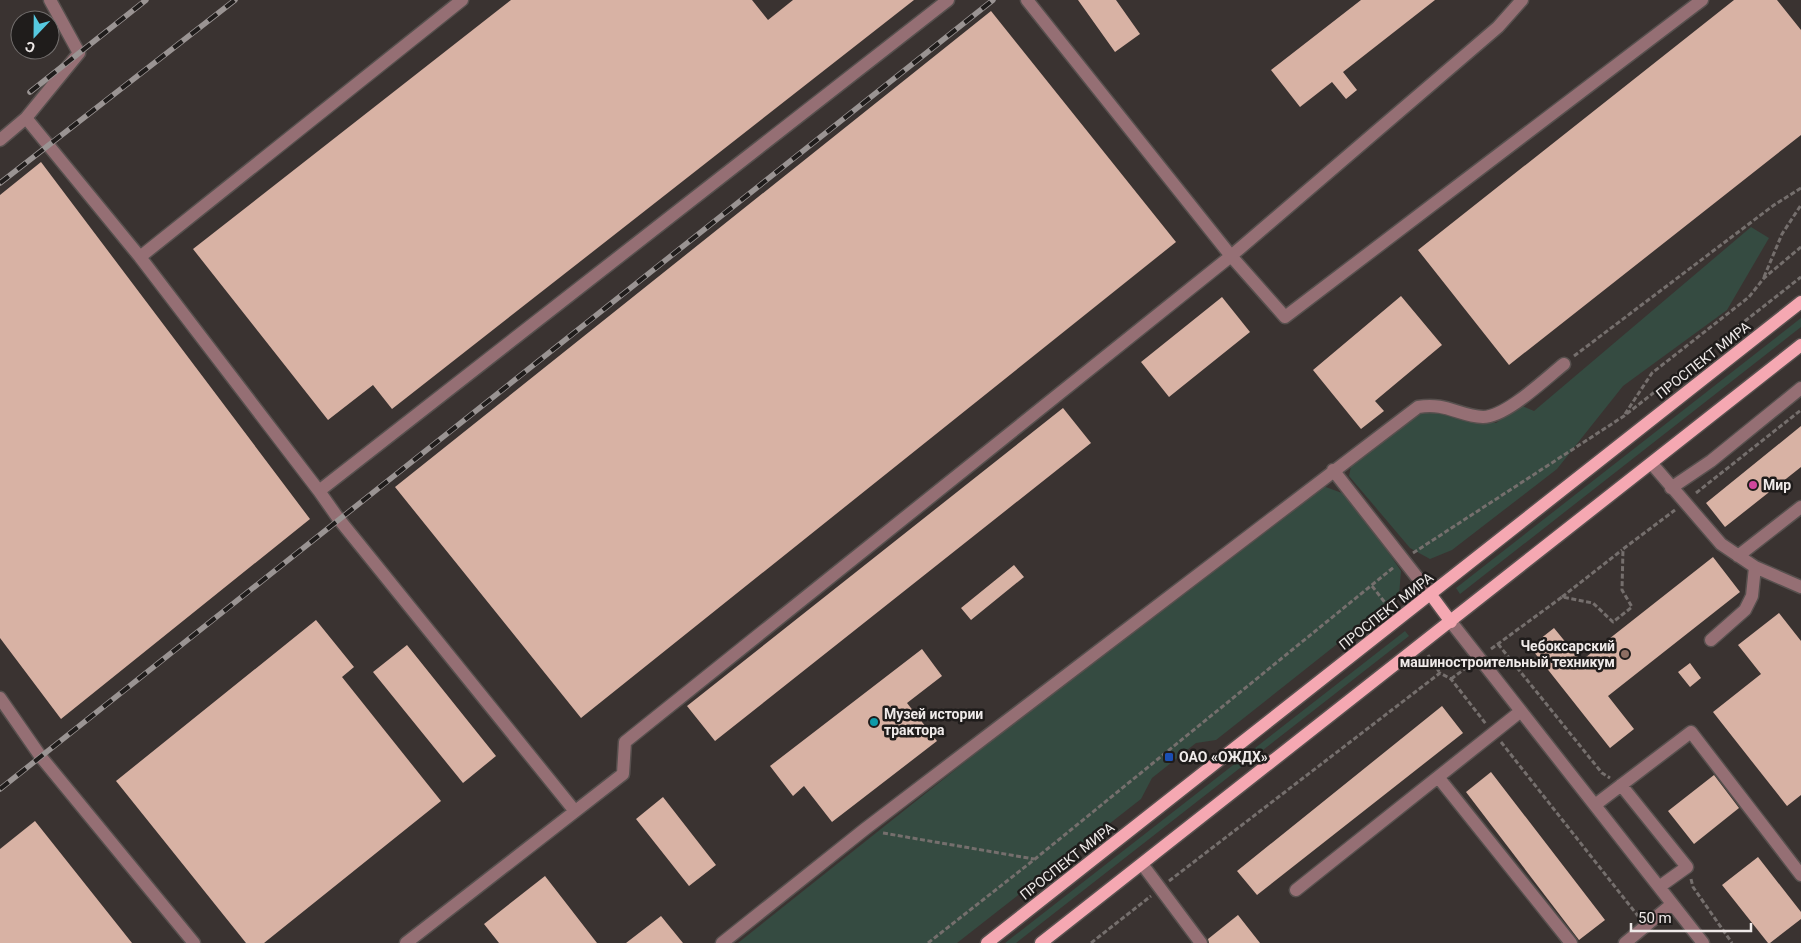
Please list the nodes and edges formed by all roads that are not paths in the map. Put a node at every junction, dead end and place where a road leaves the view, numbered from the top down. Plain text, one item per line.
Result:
1 (50, 0) edge
2 (462, 0) edge
3 (948, 0) edge
4 (1027, 0) edge
5 (1522, 0) edge
6 (1702, 0) edge
7 (26, 118) junction
8 (0, 140) edge
9 (1231, 256) junction
10 (140, 257) junction
11 (1801, 302) edge
12 (1801, 345) edge
13 (1564, 364) road end
14 (1801, 388) edge
15 (1652, 464) junction
16 (1333, 470) junction
17 (1671, 488) junction
18 (319, 491) junction
19 (1801, 508) edge
20 (1738, 556) junction
21 (1755, 567) junction
22 (1801, 587) edge
23 (1431, 595) junction
24 (1451, 622) junction
25 (1711, 640) dead end
26 (0, 698) edge
27 (1521, 711) junction
28 (1438, 777) junction
29 (1621, 785) junction
30 (1595, 805) junction
31 (574, 810) junction
32 (1142, 864) junction
33 (1801, 875) edge
34 (1659, 887) junction
35 (1296, 890) dead end
36 (1672, 904) junction
37 (1048, 941) edge
38 (194, 943) edge
39 (406, 943) edge
40 (722, 943) edge
41 (988, 943) edge
42 (1201, 943) edge
43 (1571, 943) edge
44 (1625, 943) edge
45 (1702, 943) edge

1 - 7 street
2 - 10 street
3 - 18 street
4 - 9 street
5 - 9 street
6 - 9 street
7 - 8 street
7 - 10 street
9 - 31 street
10 - 18 street
11 - 23 main road, ПРОСПЕКТ МИРА
12 - 15 main road
13 - 16 street
14 - 17 street
15 - 17 street
15 - 24 main road
16 - 23 street
16 - 40 street
17 - 20 street
18 - 31 street
19 - 20 street
20 - 21 street
21 - 22 street
21 - 25 street
23 - 24 main road
23 - 41 main road, ПРОСПЕКТ МИРА
24 - 27 street
24 - 32 main road
26 - 38 street
27 - 28 street
27 - 30 street
28 - 35 street
28 - 43 street
29 - 30 street
29 - 33 street
29 - 34 street
30 - 34 street
31 - 39 street
32 - 37 main road
32 - 42 street
34 - 36 street
36 - 44 street
36 - 45 street

